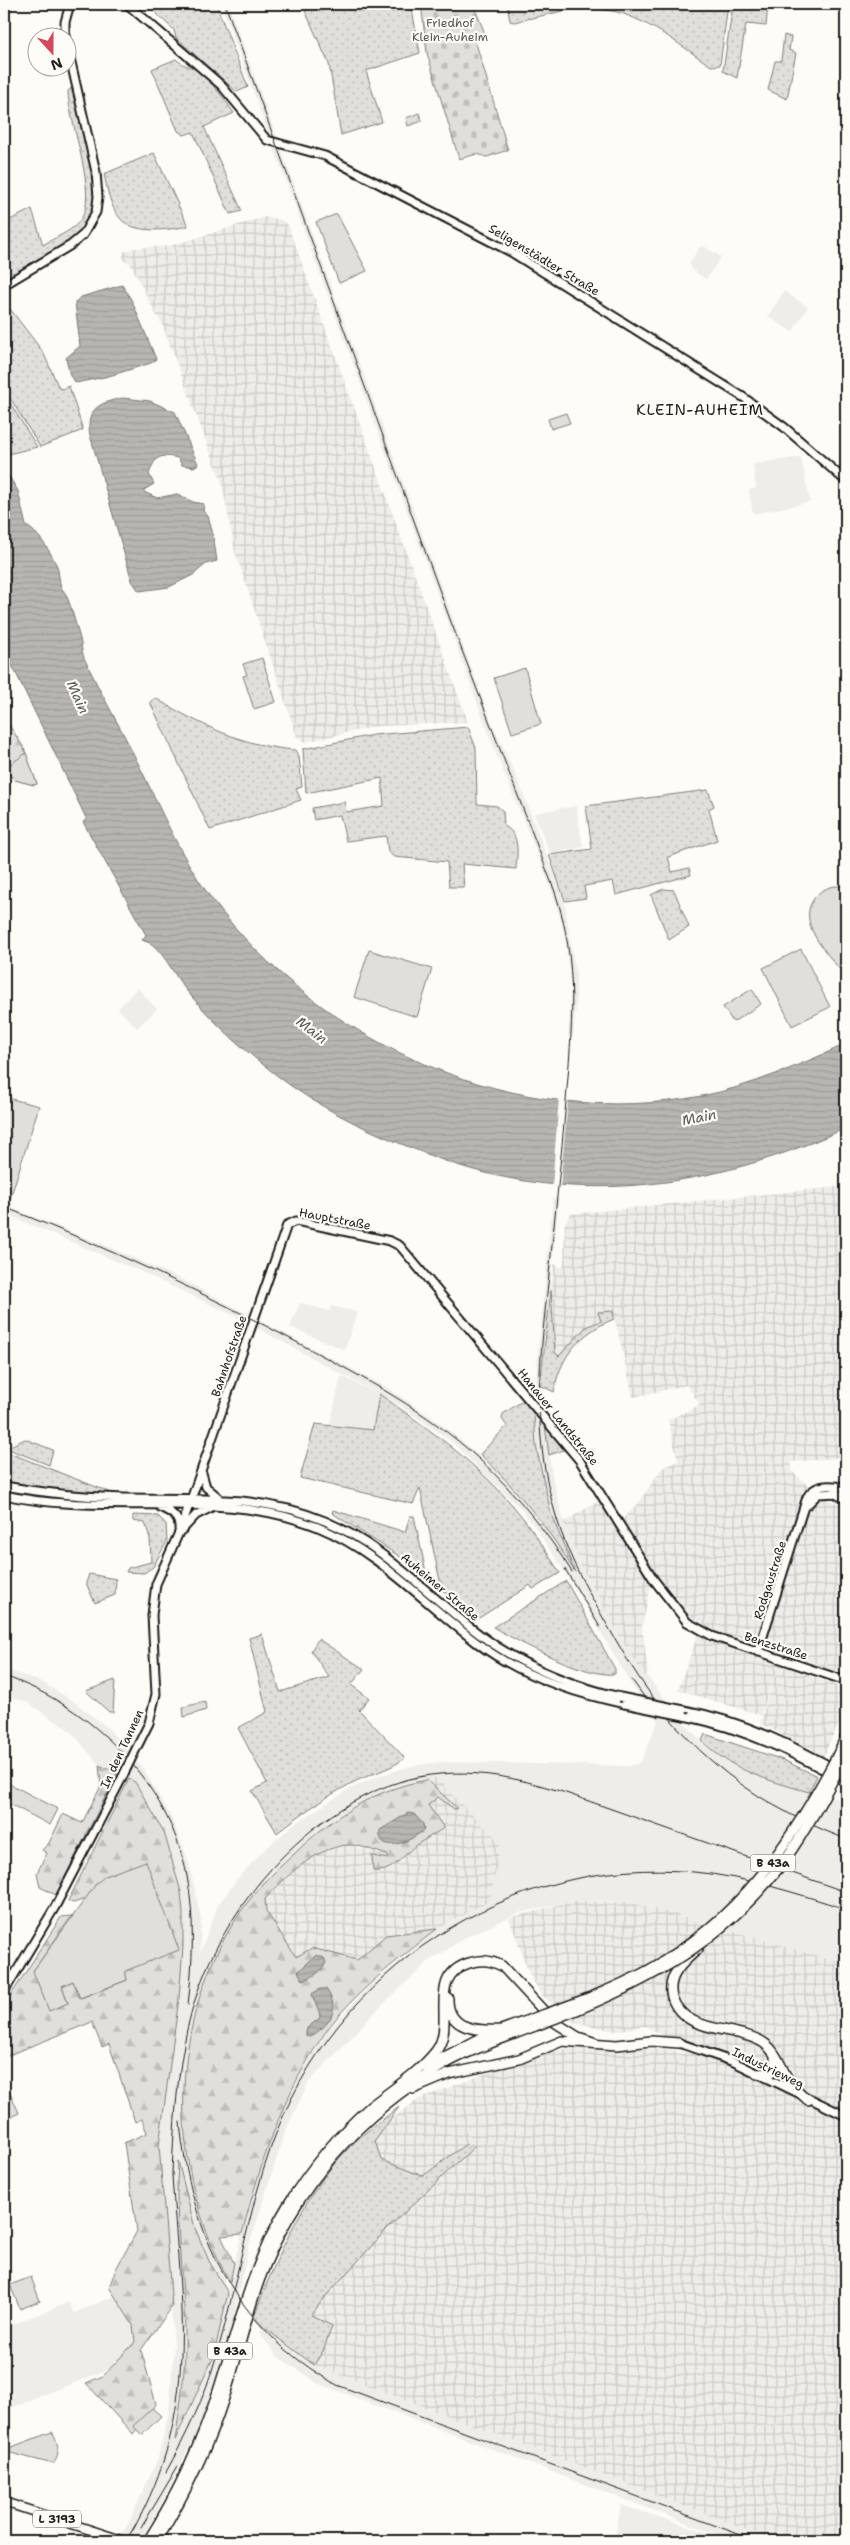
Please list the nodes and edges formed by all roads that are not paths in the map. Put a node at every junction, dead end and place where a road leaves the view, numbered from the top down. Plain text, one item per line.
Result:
1 (127, 4) edge
2 (70, 6) edge
3 (67, 28) edge
4 (75, 78) edge
5 (4, 285) edge
6 (846, 481) edge
7 (289, 1222) joint
8 (377, 1238) joint
9 (202, 1469) junction
10 (4, 1486) edge
11 (846, 1487) edge
12 (835, 1493) junction
13 (4, 1494) edge
14 (846, 1494) edge
15 (192, 1498) junction
16 (221, 1498) junction
17 (846, 1498) edge
18 (158, 1506) junction
19 (189, 1506) junction
20 (218, 1506) junction
21 (803, 1515) junction
22 (178, 1534) junction
23 (700, 1630) joint
24 (758, 1652) junction
25 (846, 1681) edge
26 (846, 1736) edge
27 (842, 1756) edge
28 (846, 1775) edge
29 (846, 1782) edge
30 (706, 1941) junction
31 (520, 1983) junction
32 (4, 1992) edge
33 (532, 2023) junction
34 (501, 2030) junction
35 (596, 2043) junction
36 (679, 2043) joint
37 (775, 2056) junction
38 (757, 2074) junction
39 (400, 2083) junction
40 (396, 2096) junction
41 (808, 2100) junction
42 (846, 2116) edge
43 (4, 2502) edge
44 (125, 2541) edge
45 (148, 2541) edge
46 (157, 2541) edge

1 - 6 main road, Seligenstädter Straße
2 - 3 main road
4 - 5 main road
7 - 8 main road, Hauptstraße
7 - 9 main road, Bahnhofstraße
8 - 23 main road, Hanauer Landstraße
9 - 15 main road, Bahnhofstraße
9 - 16 main road
10 - 15 main road, Auheimer Straße
11 - 21 main road, Rodgaustraße
12 - 14 main road, Rodgaustraße
12 - 17 highway
12 - 21 main road, Rodgaustraße
13 - 18 main road, Auheimer Straße
15 - 16 main road, Auheimer Straße
15 - 19 main road, Bahnhofstraße
16 - 28 main road, Auheimer Straße, bridge
18 - 19 main road, Auheimer Straße
18 - 22 main road
19 - 20 main road, Auheimer Straße
19 - 22 main road, In den Tannen
20 - 22 main road
20 - 29 main road, Auheimer Straße, bridge
21 - 24 main road, Rodgaustraße
22 - 32 main road, In den Tannen, bridge
23 - 24 main road, Benzstraße
24 - 25 main road, Benzstraße
26 - 27 highway, B 43a
27 - 30 highway, B 43a, bridge
27 - 33 highway, B 43a, bridge
30 - 33 highway, B 43a, bridge
30 - 37 highway, bridge
31 - 34 highway
31 - 35 highway
31 - 39 highway
33 - 34 highway, B 43a
33 - 40 highway, B 43a
34 - 39 highway, B 43a
35 - 36 highway
35 - 40 highway
36 - 38 main road, Industrieweg
37 - 38 highway
37 - 41 highway
38 - 41 main road, Industrieweg
39 - 45 highway, B 43a
40 - 46 highway, B 43a
41 - 42 main road, Industrieweg
43 - 44 main road, L 3193, bridge

